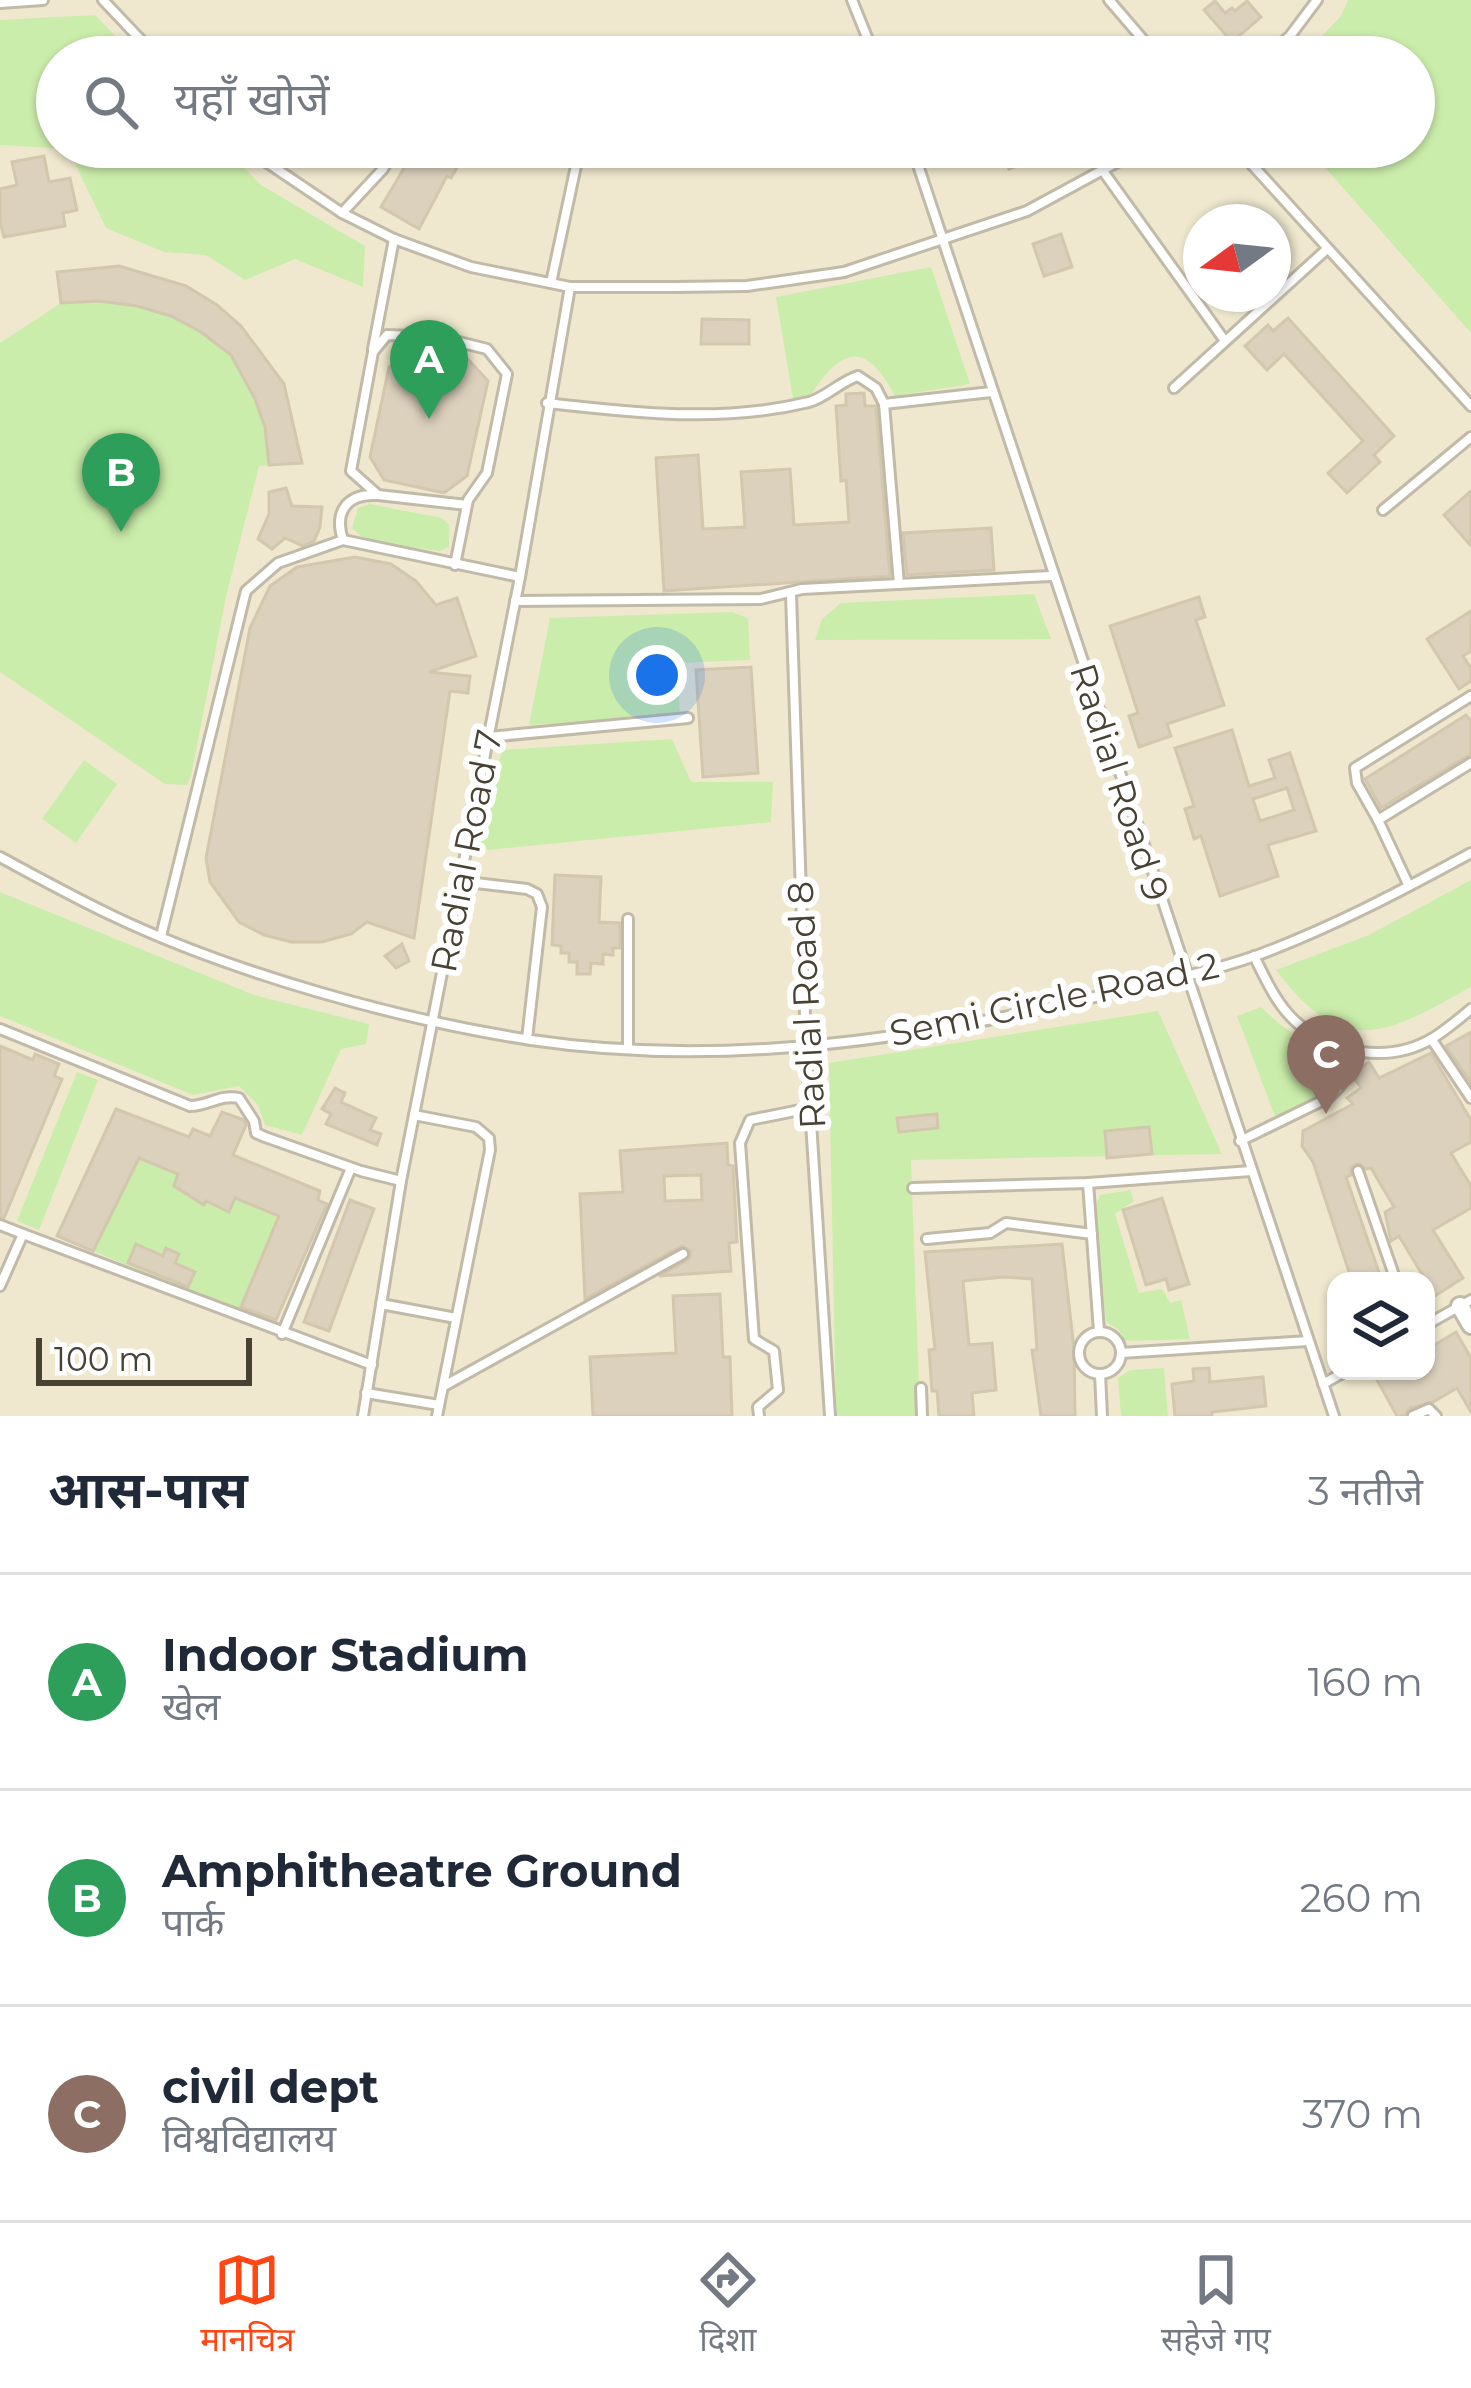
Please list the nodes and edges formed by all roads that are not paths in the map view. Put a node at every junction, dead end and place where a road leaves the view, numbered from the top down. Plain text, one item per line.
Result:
1 (43, 0) edge
2 (103, 0) edge
3 (852, 0) edge
4 (1109, 0) edge
5 (1317, 0) edge
6 (0, 4) edge
7 (138, 36) edge
8 (867, 36) edge
9 (1140, 36) edge
10 (1290, 36) edge
11 (275, 168) edge
12 (384, 168) edge
13 (575, 168) edge
14 (920, 168) edge
15 (1108, 168) edge
16 (1255, 168) edge
17 (1103, 171) junction
18 (342, 213) junction
19 (394, 239) junction
20 (940, 240) junction
21 (1327, 249) junction
22 (550, 283) junction
23 (570, 287) junction
24 (1225, 340) junction
25 (373, 352) junction
26 (1174, 388) dead end
27 (991, 392) junction
28 (548, 404) junction
29 (884, 404) junction
30 (1471, 406) edge
31 (1471, 437) edge
32 (378, 495) junction
33 (467, 505) junction
34 (1383, 511) dead end
35 (343, 540) junction
36 (455, 565) junction
37 (1052, 576) junction
38 (520, 577) junction
39 (898, 584) junction
40 (791, 594) junction
41 (515, 601) junction
42 (1470, 698) edge
43 (688, 718) dead end
44 (488, 737) junction
45 (1471, 763) edge
46 (1378, 820) junction
47 (1471, 853) edge
48 (0, 857) edge
49 (459, 881) junction
50 (1409, 886) junction
51 (628, 919) dead end
52 (161, 936) junction
53 (1254, 956) junction
54 (1185, 976) junction
55 (1471, 1010) edge
56 (434, 1019) junction
57 (0, 1030) edge
58 (526, 1039) junction
59 (1431, 1039) junction
60 (806, 1045) junction
61 (628, 1049) junction
62 (1359, 1054) junction
63 (1471, 1098) edge
64 (810, 1108) junction
65 (413, 1114) junction
66 (1240, 1141) junction
67 (350, 1168) junction
68 (1251, 1171) junction
69 (1358, 1171) dead end
70 (401, 1181) junction
71 (1088, 1183) junction
72 (913, 1188) dead end
73 (0, 1225) edge
74 (22, 1234) junction
75 (1092, 1234) junction
76 (927, 1239) dead end
77 (683, 1254) dead end
78 (1393, 1272) edge
79 (0, 1286) edge
80 (1465, 1303) edge
81 (381, 1304) junction
82 (456, 1318) junction
83 (1435, 1320) edge
84 (1471, 1325) edge
85 (1100, 1331) junction
86 (281, 1334) junction
87 (1308, 1341) junction
88 (1121, 1353) junction
89 (372, 1365) junction
90 (1100, 1374) junction
91 (1330, 1380) edge
92 (1323, 1384) junction
93 (442, 1387) junction
94 (921, 1388) dead end
95 (366, 1393) junction
96 (438, 1411) edge
97 (363, 1416) edge
98 (759, 1416) edge
99 (830, 1416) edge
100 (922, 1416) edge
101 (1102, 1416) edge
102 (1334, 1416) edge
103 (1413, 1416) edge
104 (1436, 1416) edge

1 - 6 lane
2 - 7 lane
3 - 8 lane
4 - 9 lane
5 - 10 lane
11 - 18 lane
12 - 18 lane
13 - 22 lane
14 - 20 lane, Radial Road 9
15 - 17 lane
16 - 21 lane
17 - 20 lane
17 - 24 lane
18 - 19 lane
19 - 22 lane
19 - 25 lane
20 - 23 lane
20 - 27 lane, Radial Road 9
21 - 24 lane
21 - 30 lane
22 - 23 lane
23 - 28 lane, Radial Road 7
24 - 26 lane
25 - 32 lane
25 - 33 lane
27 - 29 lane
27 - 37 lane, Radial Road 9
28 - 29 lane
28 - 38 lane, Radial Road 7
29 - 39 lane
31 - 34 lane
32 - 33 lane
32 - 35 lane
33 - 36 lane
35 - 36 lane
35 - 52 lane
36 - 38 lane
37 - 39 lane
37 - 54 lane, Radial Road 9
38 - 41 lane, Radial Road 7
39 - 40 lane
40 - 41 lane
40 - 60 lane, Radial Road 8
41 - 44 lane, Radial Road 7
42 - 46 lane
43 - 44 lane
44 - 49 lane, Radial Road 7
45 - 46 lane
46 - 50 lane
47 - 50 lane, Semi Circle Road 2
48 - 52 lane, Semi Circle Road 2
49 - 56 lane, Radial Road 7
49 - 58 lane
50 - 53 lane, Semi Circle Road 2
51 - 61 lane
52 - 56 lane, Semi Circle Road 2
53 - 54 lane, Semi Circle Road 2
53 - 62 lane
54 - 60 lane, Semi Circle Road 2
54 - 66 lane, Radial Road 9
55 - 59 lane
56 - 58 lane, Semi Circle Road 2
56 - 65 lane, Radial Road 7
57 - 67 lane
58 - 61 lane, Semi Circle Road 2
59 - 62 lane
59 - 63 lane
60 - 61 lane, Semi Circle Road 2
60 - 64 lane, Radial Road 8
62 - 66 lane
64 - 98 lane
64 - 99 lane, Radial Road 8
65 - 70 lane, Radial Road 7
65 - 82 lane
66 - 68 lane, Radial Road 9
67 - 70 lane
67 - 86 lane
68 - 71 lane
68 - 87 lane, Radial Road 9
69 - 78 lane
70 - 81 lane, Radial Road 7
71 - 72 lane
71 - 75 lane
73 - 74 lane
74 - 79 lane
74 - 86 lane
75 - 76 lane
75 - 85 lane
77 - 93 lane
80 - 83 lane
80 - 84 street
81 - 82 lane
81 - 89 lane, Radial Road 7
82 - 93 lane
85 - 88 lane
85 - 90 lane
86 - 89 lane
87 - 88 lane
87 - 92 lane, Radial Road 9
88 - 90 lane
89 - 95 lane, Radial Road 7
90 - 101 lane
91 - 92 lane
92 - 102 lane, Radial Road 9
93 - 96 lane
94 - 100 lane
95 - 96 lane
95 - 97 lane, Radial Road 7
103 - 104 lane

